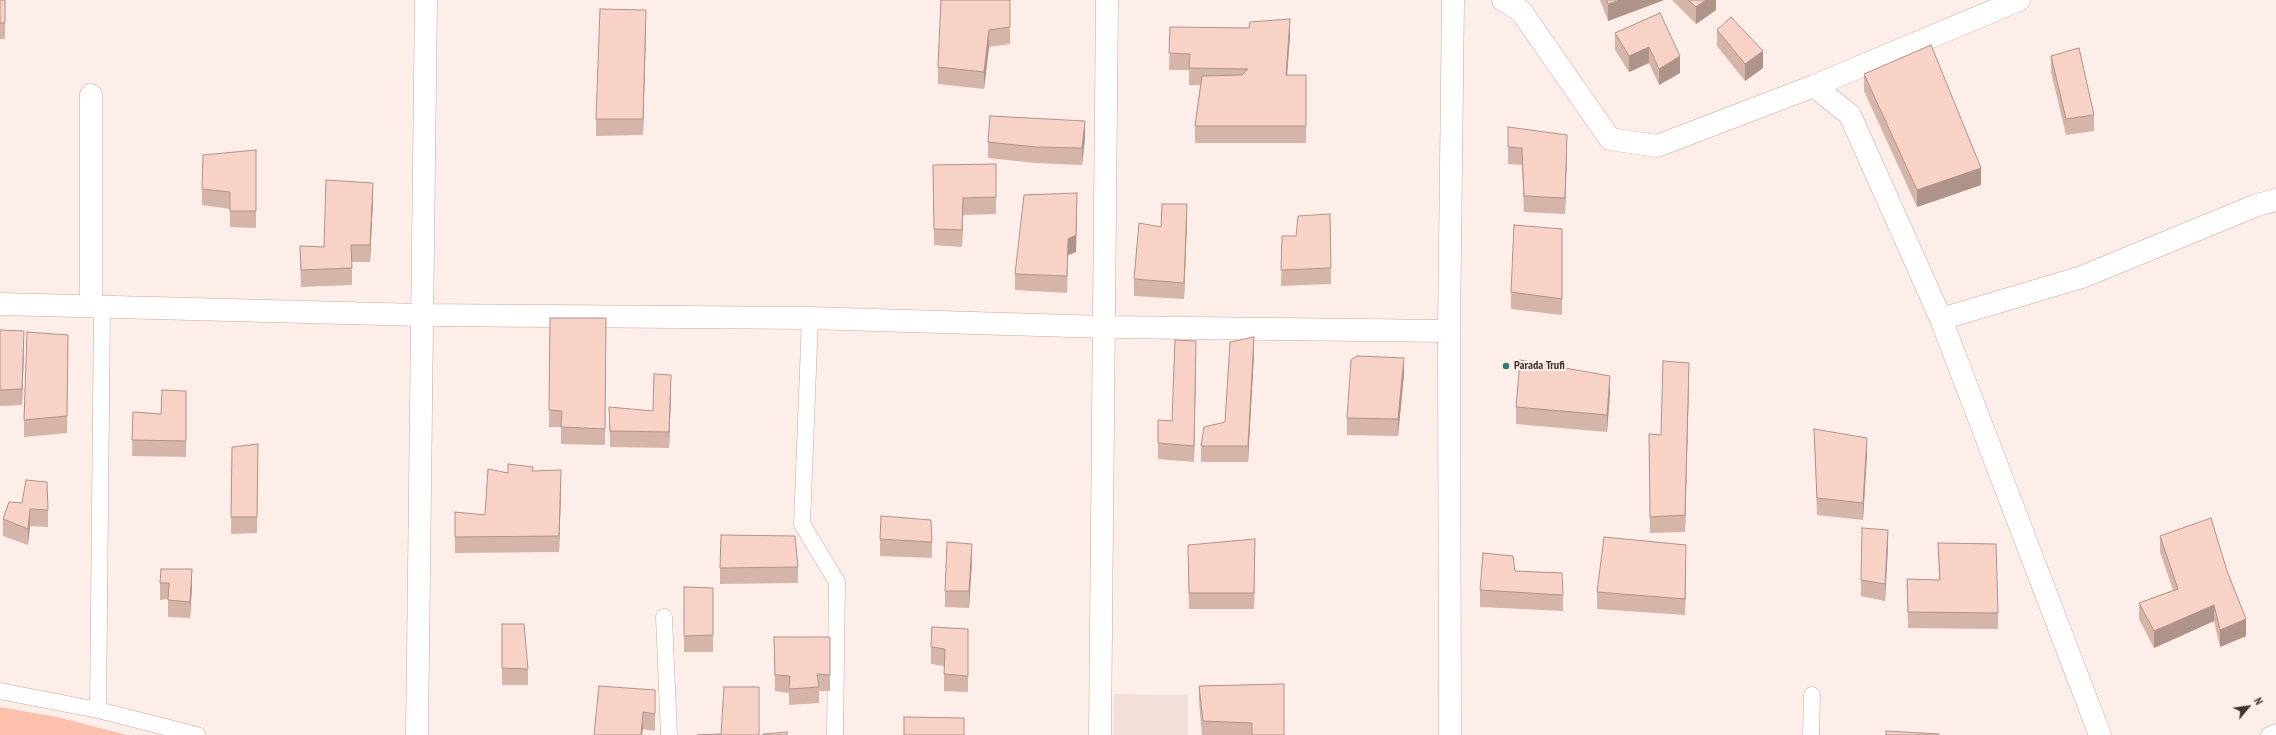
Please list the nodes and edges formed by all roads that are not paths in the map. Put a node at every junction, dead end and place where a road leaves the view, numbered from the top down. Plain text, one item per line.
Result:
1 (426, 0) edge
2 (1107, 0) edge
3 (1453, 0) edge
4 (1503, 0) edge
5 (2019, 0) edge
6 (1814, 86) junction
7 (91, 95) dead end
8 (2276, 200) edge
9 (0, 304) edge
10 (97, 306) junction
11 (421, 315) junction
12 (810, 318) junction
13 (1941, 319) junction
14 (1104, 327) junction
15 (1449, 331) junction
16 (664, 617) dead end
17 (0, 691) edge
18 (1812, 695) dead end
19 (98, 710) junction
20 (2276, 732) edge
21 (197, 735) edge
22 (417, 735) edge
23 (669, 735) edge
24 (835, 735) edge
25 (1100, 735) edge
26 (1450, 735) edge
27 (1812, 735) edge
28 (2100, 735) edge
29 (2269, 735) edge

1 - 11 street
2 - 14 street
3 - 15 street
4 - 6 street
5 - 6 street
6 - 13 street
7 - 10 street
8 - 13 street
9 - 10 street
10 - 11 street
10 - 19 lane
11 - 12 street
11 - 22 street
12 - 14 street
12 - 24 lane
13 - 28 street
14 - 15 street
14 - 25 street
15 - 26 street
16 - 23 lane
17 - 19 lane
18 - 27 lane
19 - 21 lane
20 - 29 lane

